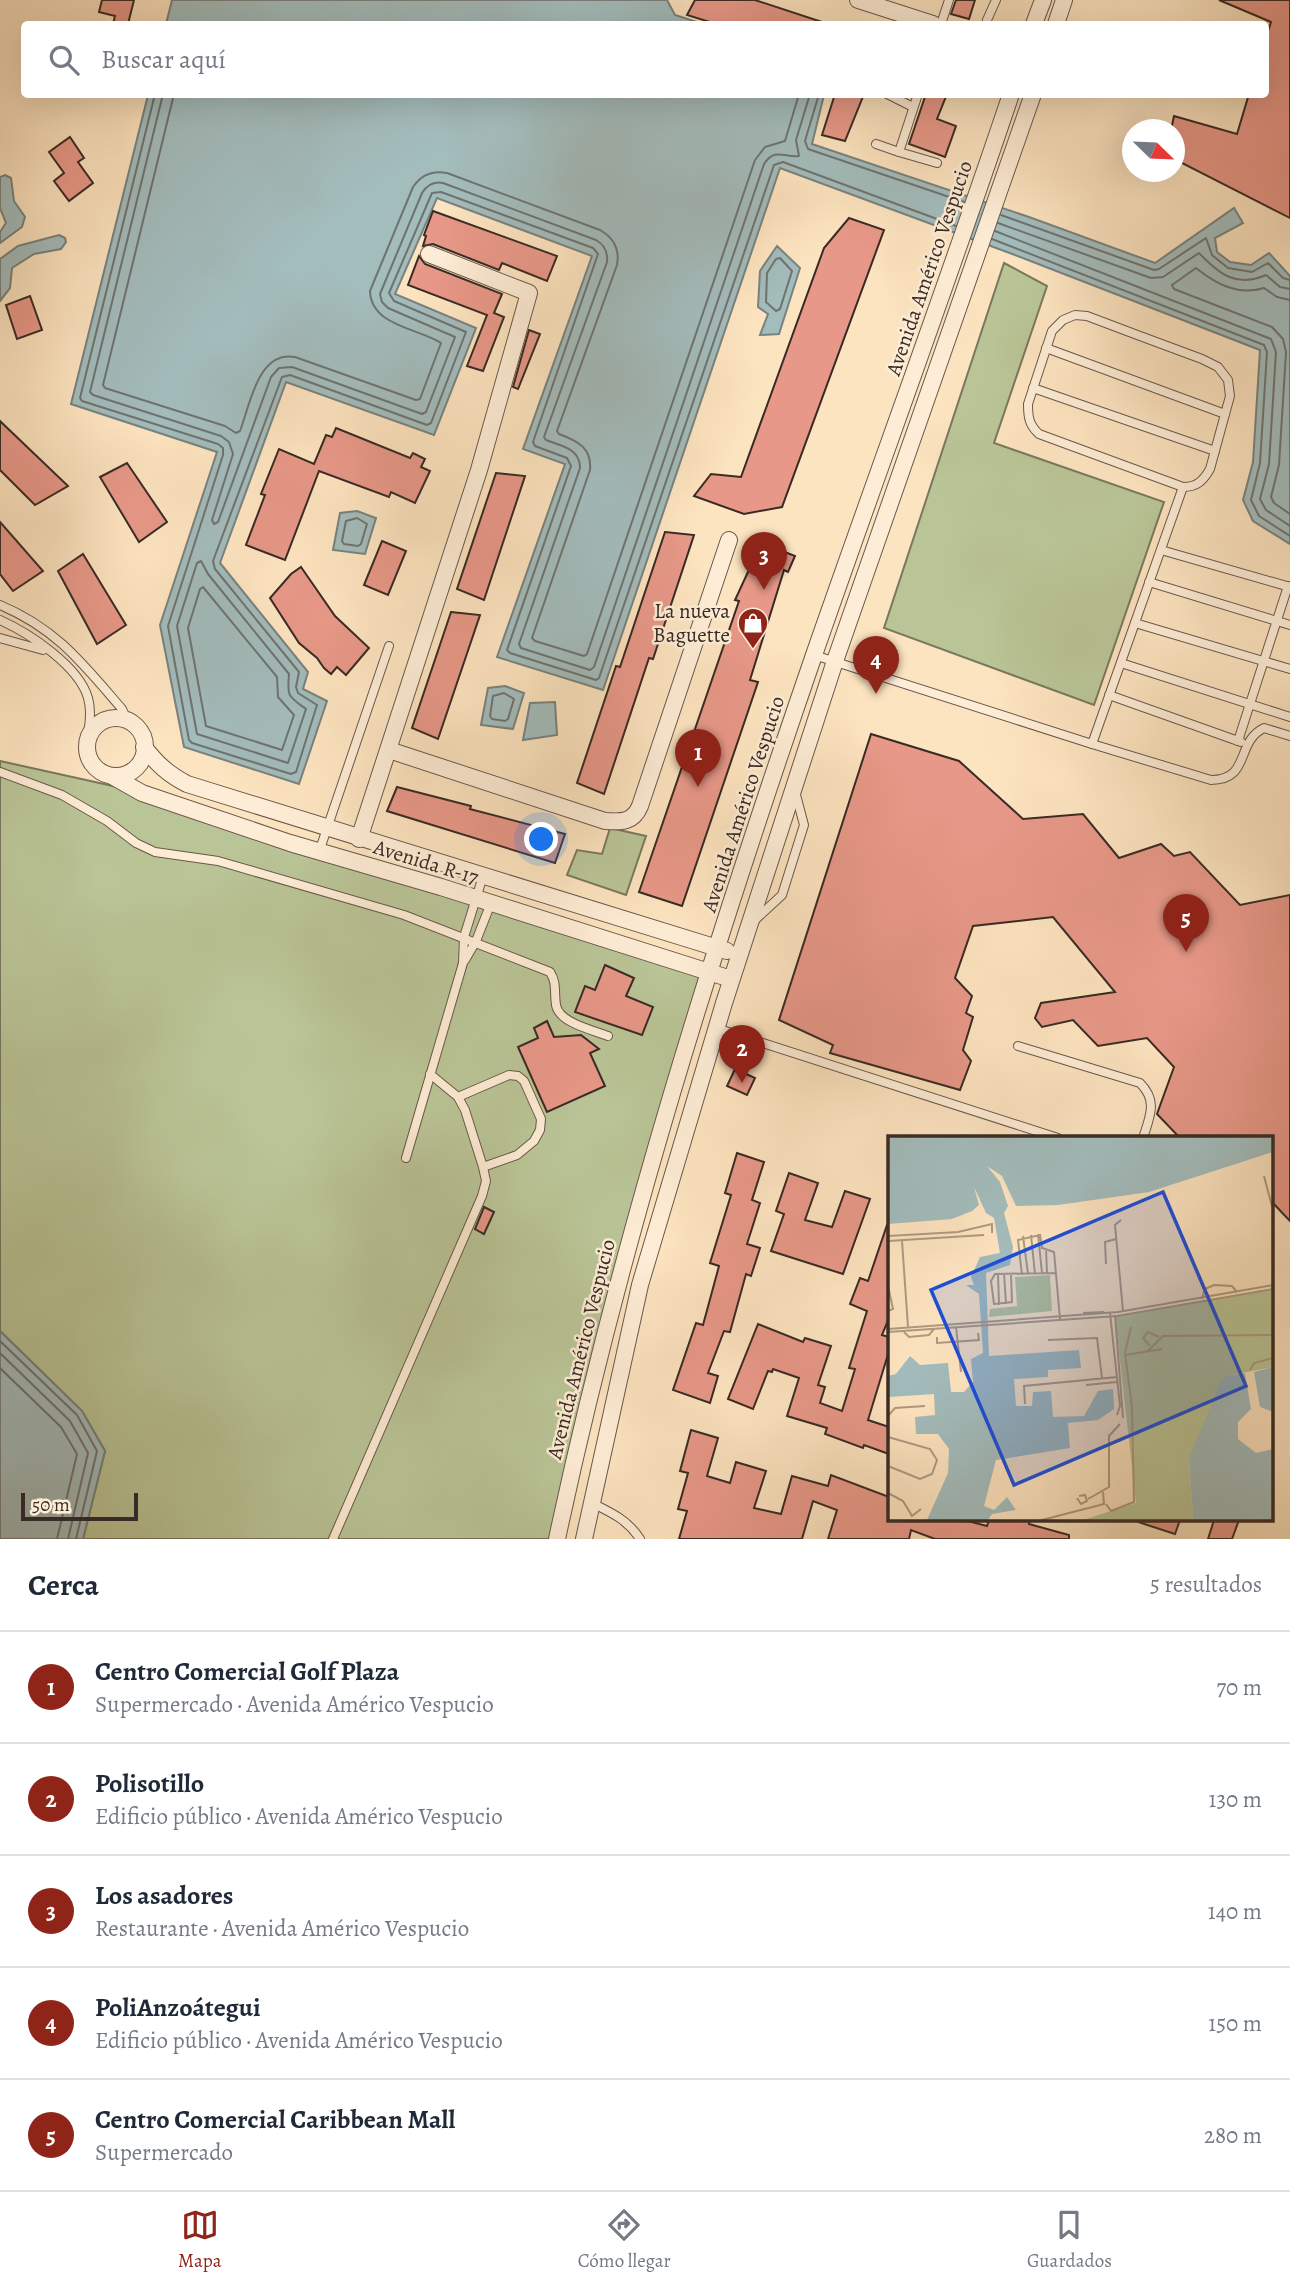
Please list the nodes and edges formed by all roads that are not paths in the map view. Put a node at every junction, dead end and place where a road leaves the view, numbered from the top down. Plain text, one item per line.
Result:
1 (858, 0) edge
2 (949, 0) edge
3 (996, 0) edge
4 (1043, 0) edge
5 (1064, 0) edge
6 (987, 20) dead end
7 (924, 21) edge
8 (942, 21) edge
9 (1035, 21) edge
10 (1057, 21) edge
11 (895, 98) edge
12 (916, 98) edge
13 (1010, 98) edge
14 (1032, 98) edge
15 (913, 107) junction
16 (876, 144) dead end
17 (899, 152) junction
18 (937, 163) dead end
19 (429, 254) dead end
20 (1046, 348) junction
21 (1033, 388) junction
22 (1225, 414) junction
23 (1215, 451) junction
24 (1183, 487) junction
25 (729, 540) dead end
26 (1161, 550) junction
27 (1149, 582) junction
28 (1289, 587) edge
29 (0, 605) edge
30 (0, 620) edge
31 (1276, 621) junction
32 (1135, 623) junction
33 (1290, 625) edge
34 (0, 638) edge
35 (390, 646) dead end
36 (50, 651) junction
37 (814, 655) junction
38 (835, 661) junction
39 (1263, 662) junction
40 (1121, 663) junction
41 (1290, 669) edge
42 (1109, 695) junction
43 (1249, 705) junction
44 (1290, 717) edge
45 (127, 720) junction
46 (1290, 736) edge
47 (88, 742) junction
48 (1242, 742) junction
49 (1092, 744) junction
50 (145, 747) junction
51 (389, 750) junction
52 (0, 772) edge
53 (112, 776) junction
54 (187, 784) junction
55 (180, 806) junction
56 (327, 829) junction
57 (359, 839) junction
58 (319, 852) junction
59 (483, 876) junction
60 (483, 901) junction
61 (464, 937) junction
62 (476, 941) junction
63 (717, 948) junction
64 (739, 955) junction
65 (463, 962) junction
66 (709, 972) junction
67 (731, 979) junction
68 (716, 1028) junction
69 (608, 1036) dead end
70 (1018, 1046) dead end
71 (430, 1074) junction
72 (458, 1097) junction
73 (1052, 1136) edge
74 (1144, 1136) edge
75 (406, 1158) dead end
76 (483, 1167) junction
77 (592, 1503) junction
78 (333, 1539) edge
79 (557, 1539) edge
80 (584, 1539) edge
81 (640, 1539) edge

1 - 7 street
2 - 8 lane
3 - 6 lane
4 - 9 street
5 - 10 street
11 - 15 lane
12 - 15 lane
13 - 37 street, Avenida Américo Vespucio
14 - 38 street, Avenida Américo Vespucio
15 - 17 lane
16 - 17 lane
17 - 18 lane
19 - 51 street
20 - 21 lane
20 - 22 lane
20 - 22 lane
21 - 23 lane
21 - 24 lane
22 - 23 lane
23 - 24 lane
24 - 26 lane
25 - 51 street
26 - 27 lane
26 - 28 lane
27 - 31 lane
27 - 32 lane
28 - 31 lane
29 - 45 lane
30 - 36 lane
31 - 33 lane
31 - 39 lane
32 - 39 lane
32 - 40 lane
34 - 36 lane
35 - 56 lane
36 - 47 lane
37 - 38 lane
37 - 63 street, Avenida Américo Vespucio
38 - 49 lane
38 - 64 street, Avenida Américo Vespucio
39 - 41 lane
39 - 43 lane
40 - 42 lane
40 - 43 lane
42 - 48 lane
42 - 49 lane
43 - 44 lane
43 - 48 lane
45 - 47 street
45 - 50 street, Avenida R-17
46 - 48 lane
47 - 53 street, Avenida R-17
48 - 49 lane
50 - 53 street
50 - 54 street, Avenida R-17
51 - 57 street
52 - 61 lane
53 - 55 street, Avenida R-17
54 - 55 street
54 - 56 street, Avenida R-17
55 - 58 street, Avenida R-17
56 - 57 street, Avenida R-17
56 - 58 lane
57 - 59 street, Avenida R-17
58 - 60 street, Avenida R-17
59 - 60 lane
59 - 63 street, Avenida R-17
60 - 61 lane
60 - 62 lane
60 - 66 street, Avenida R-17
61 - 62 lane
61 - 65 lane
62 - 65 lane
62 - 69 lane
63 - 64 street, Avenida R-17
63 - 66 street, Avenida Américo Vespucio
64 - 67 street, Avenida Américo Vespucio
65 - 71 lane
66 - 67 street, Avenida R-17
66 - 79 street, Avenida Américo Vespucio
67 - 68 street, Avenida Américo Vespucio
68 - 73 lane
68 - 77 street, Avenida Américo Vespucio
70 - 74 lane
71 - 72 lane
71 - 75 lane
72 - 76 lane
72 - 76 lane
76 - 78 lane
77 - 80 street, Avenida Américo Vespucio
77 - 81 lane

